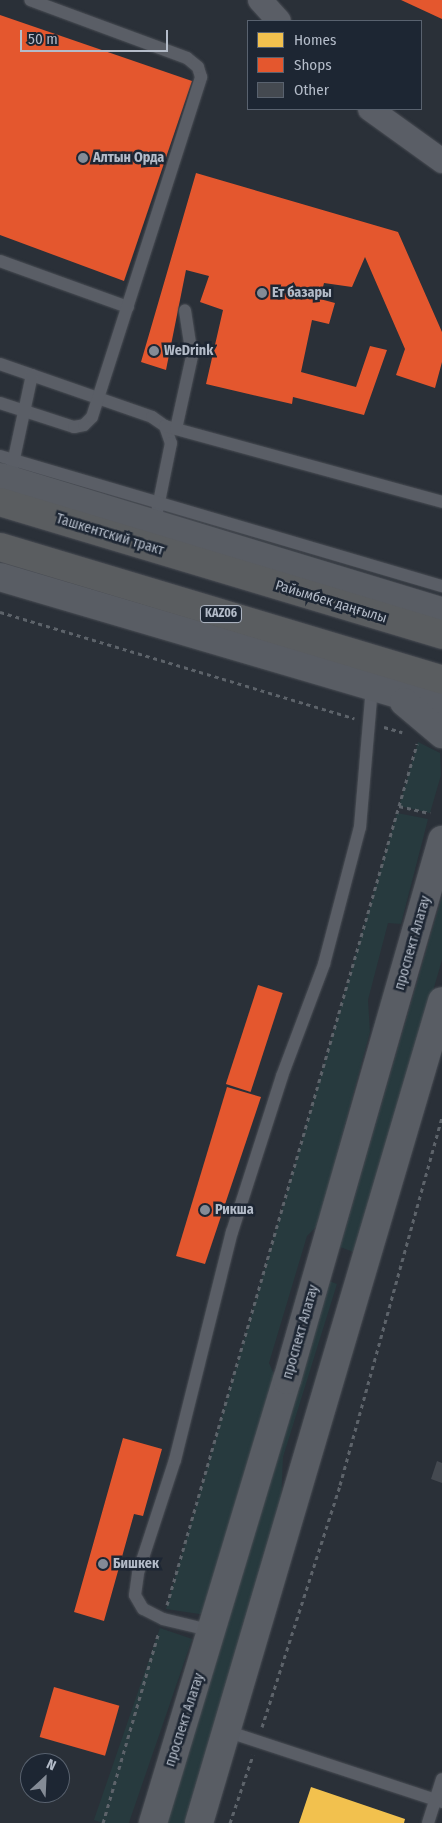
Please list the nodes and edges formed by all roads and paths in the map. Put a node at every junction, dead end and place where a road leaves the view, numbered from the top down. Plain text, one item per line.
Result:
1 (30, 0) edge
2 (261, 0) edge
3 (278, 20) edge
4 (371, 110) edge
5 (442, 161) edge
6 (0, 261) edge
7 (128, 307) junction
8 (185, 311) dead end
9 (0, 364) edge
10 (32, 375) junction
11 (100, 398) junction
12 (0, 403) edge
13 (27, 412) junction
14 (170, 428) junction
15 (4, 475) edge
16 (442, 502) edge
17 (156, 514) junction
18 (0, 547) edge
19 (220, 568) joint
20 (0, 576) edge
21 (442, 586) edge
22 (0, 590) edge
23 (442, 611) edge
24 (0, 612) edge
25 (442, 635) edge
26 (442, 680) edge
27 (381, 689) junction
28 (442, 707) edge
29 (371, 723) junction
30 (442, 734) edge
31 (399, 806) junction
32 (430, 813) dead end
33 (442, 840) edge
34 (442, 1001) edge
35 (442, 1116) edge
36 (320, 1266) junction
37 (360, 1279) junction
38 (163, 1619) junction
39 (213, 1631) junction
40 (226, 1731) junction
41 (257, 1741) junction
42 (442, 1778) edge
43 (439, 1801) edge
44 (103, 1823) edge
45 (153, 1823) edge
46 (199, 1823) edge
47 (230, 1823) edge
48 (428, 1823) edge

1 - 7 lane
2 - 3 street
4 - 5 street
6 - 7 lane
7 - 11 lane
8 - 14 lane
9 - 10 lane
10 - 11 lane
10 - 13 lane
11 - 13 lane
11 - 14 lane
12 - 13 lane
13 - 15 lane
14 - 16 lane
14 - 17 lane
15 - 17 main road
15 - 19 highway, Ташкентский тракт
17 - 21 lane
17 - 23 main road
18 - 26 highway, KАZ06
19 - 25 highway, Райымбек даңғылы
20 - 27 main road
22 - 27 lane
24 - 29 path
27 - 28 main road
27 - 29 lane
27 - 30 main road
29 - 31 path
29 - 38 lane
31 - 32 path
31 - 38 path
33 - 36 main road, проспект Алатау
34 - 37 main road
35 - 41 path
36 - 37 main road
36 - 39 main road, проспект Алатау
37 - 40 main road
38 - 39 lane
38 - 44 path
39 - 45 main road, проспект Алатау
40 - 41 lane
40 - 46 main road
41 - 43 lane
41 - 47 path
42 - 43 lane
43 - 48 lane

